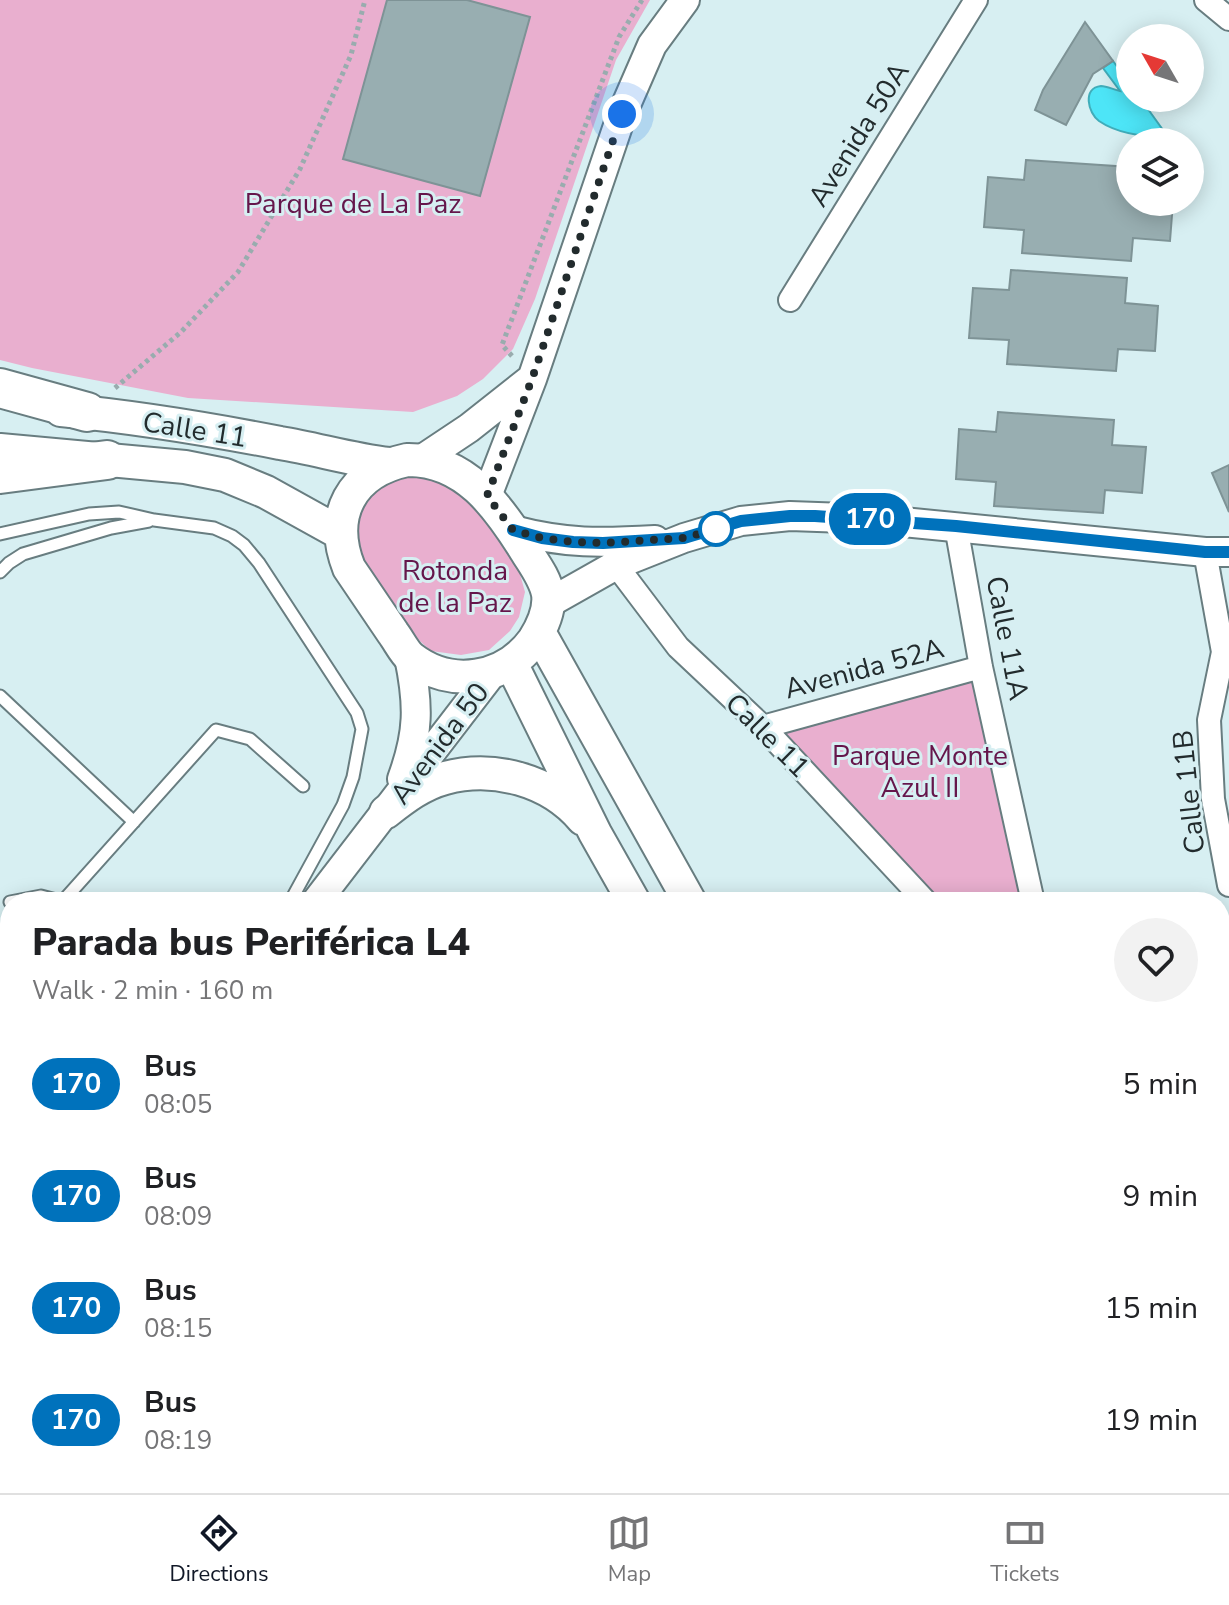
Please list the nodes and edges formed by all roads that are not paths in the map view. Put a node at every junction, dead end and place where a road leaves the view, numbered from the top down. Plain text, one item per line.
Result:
1 (685, 0) edge
2 (976, 0) edge
3 (1206, 0) edge
4 (1229, 19) edge
5 (790, 300) dead end
6 (532, 379) junction
7 (0, 388) edge
8 (0, 405) edge
9 (87, 412) junction
10 (0, 450) edge
11 (107, 460) junction
12 (421, 460) junction
13 (389, 464) junction
14 (0, 474) edge
15 (487, 496) junction
16 (154, 520) junction
17 (956, 526) junction
18 (513, 530) junction
19 (340, 533) junction
20 (0, 534) edge
21 (684, 538) junction
22 (1217, 552) edge
23 (0, 556) edge
24 (616, 565) junction
25 (1, 570) edge
26 (543, 618) junction
27 (409, 657) junction
28 (981, 667) junction
29 (502, 668) junction
30 (0, 696) edge
31 (763, 727) junction
32 (303, 786) dead end
33 (386, 812) junction
34 (134, 822) junction
35 (595, 833) junction
36 (1229, 885) edge
37 (72, 892) edge
38 (295, 892) edge
39 (324, 892) edge
40 (628, 892) edge
41 (685, 892) edge
42 (917, 892) edge
43 (1031, 892) edge

1 - 6 street
2 - 5 street, Avenida 50A
3 - 4 street
6 - 12 street
6 - 15 street
7 - 9 highway
8 - 9 main road, Calle 11
9 - 13 main road, Calle 11
10 - 11 main road, Calle 11
11 - 14 highway
11 - 19 main road, Calle 11
12 - 13 main road
12 - 15 main road
13 - 19 main road
15 - 18 main road
16 - 20 lane
16 - 25 lane
16 - 38 lane
17 - 21 street
17 - 22 street
17 - 28 street, Calle 11A
18 - 21 street
18 - 26 main road
19 - 27 main road
21 - 24 street
22 - 36 street, Calle 11B
23 - 25 lane
24 - 26 street
24 - 31 street, Calle 11
26 - 29 main road
26 - 41 main road
27 - 29 main road
27 - 33 street, Avenida 50
28 - 31 street, Avenida 52A
28 - 43 street, Calle 11A
29 - 33 street, Avenida 50
29 - 35 main road
30 - 34 lane
31 - 42 street, Calle 11
32 - 34 lane
33 - 35 main road
33 - 39 street, Avenida 50
34 - 37 lane
35 - 40 main road

